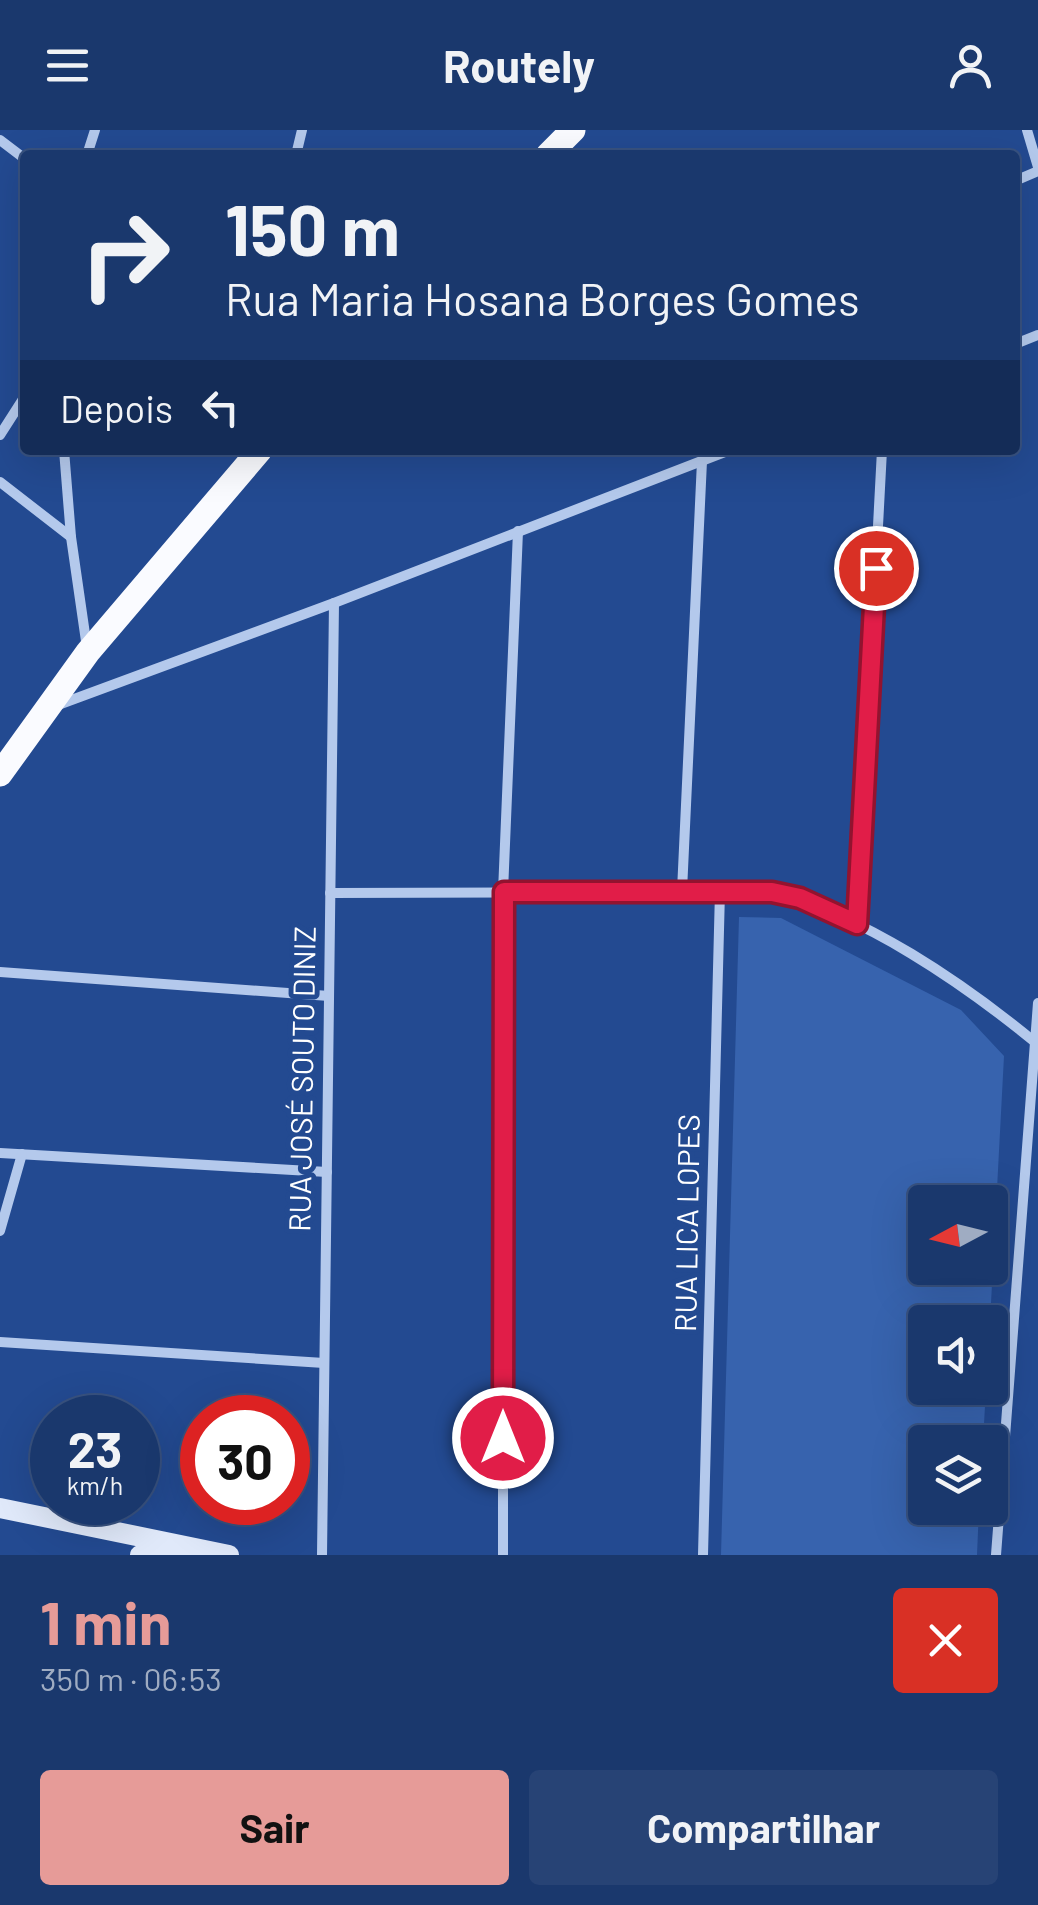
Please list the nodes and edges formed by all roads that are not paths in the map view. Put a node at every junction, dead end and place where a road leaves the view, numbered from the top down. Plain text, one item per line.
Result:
1 (573, 130) edge
2 (1027, 130) edge
3 (0, 140) edge
4 (553, 150) edge
5 (20, 155) edge
6 (1038, 169) edge
7 (20, 404) edge
8 (0, 436) edge
9 (64, 455) edge
10 (256, 455) edge
11 (716, 455) edge
12 (882, 455) edge
13 (702, 460) junction
14 (0, 482) edge
15 (518, 531) junction
16 (71, 537) junction
17 (334, 604) junction
18 (88, 652) junction
19 (44, 710) junction
20 (0, 774) edge
21 (682, 890) junction
22 (720, 891) junction
23 (330, 892) junction
24 (504, 892) junction
25 (857, 924) junction
26 (0, 972) edge
27 (328, 996) junction
28 (1038, 1003) edge
29 (1036, 1043) edge
30 (0, 1152) edge
31 (22, 1154) junction
32 (326, 1172) junction
33 (0, 1231) edge
34 (0, 1342) edge
35 (324, 1362) junction
36 (0, 1508) edge
37 (183, 1545) junction
38 (140, 1555) edge
39 (229, 1555) edge
40 (322, 1555) edge
41 (503, 1555) edge
42 (703, 1555) edge
43 (996, 1555) edge

1 - 4 main road
2 - 6 street
3 - 5 street
7 - 8 street
9 - 16 street
10 - 18 main road
11 - 13 street
12 - 25 street
13 - 15 street
13 - 21 street
14 - 16 street
15 - 17 street
15 - 24 street
16 - 18 street
17 - 19 street
17 - 23 street, RUA JOSÉ SOUTO DINIZ
18 - 19 main road
19 - 20 main road
21 - 22 street
21 - 24 street
22 - 25 street
22 - 42 street, RUA LICA LOPES
23 - 24 street
23 - 27 street, RUA JOSÉ SOUTO DINIZ
24 - 41 street
25 - 29 street
26 - 27 street
27 - 32 street, RUA JOSÉ SOUTO DINIZ
28 - 29 street
29 - 43 street
30 - 31 street
31 - 32 street
31 - 33 street
32 - 35 street, RUA JOSÉ SOUTO DINIZ
34 - 35 street
35 - 40 street, RUA JOSÉ SOUTO DINIZ
36 - 37 main road
37 - 38 main road
37 - 39 main road

